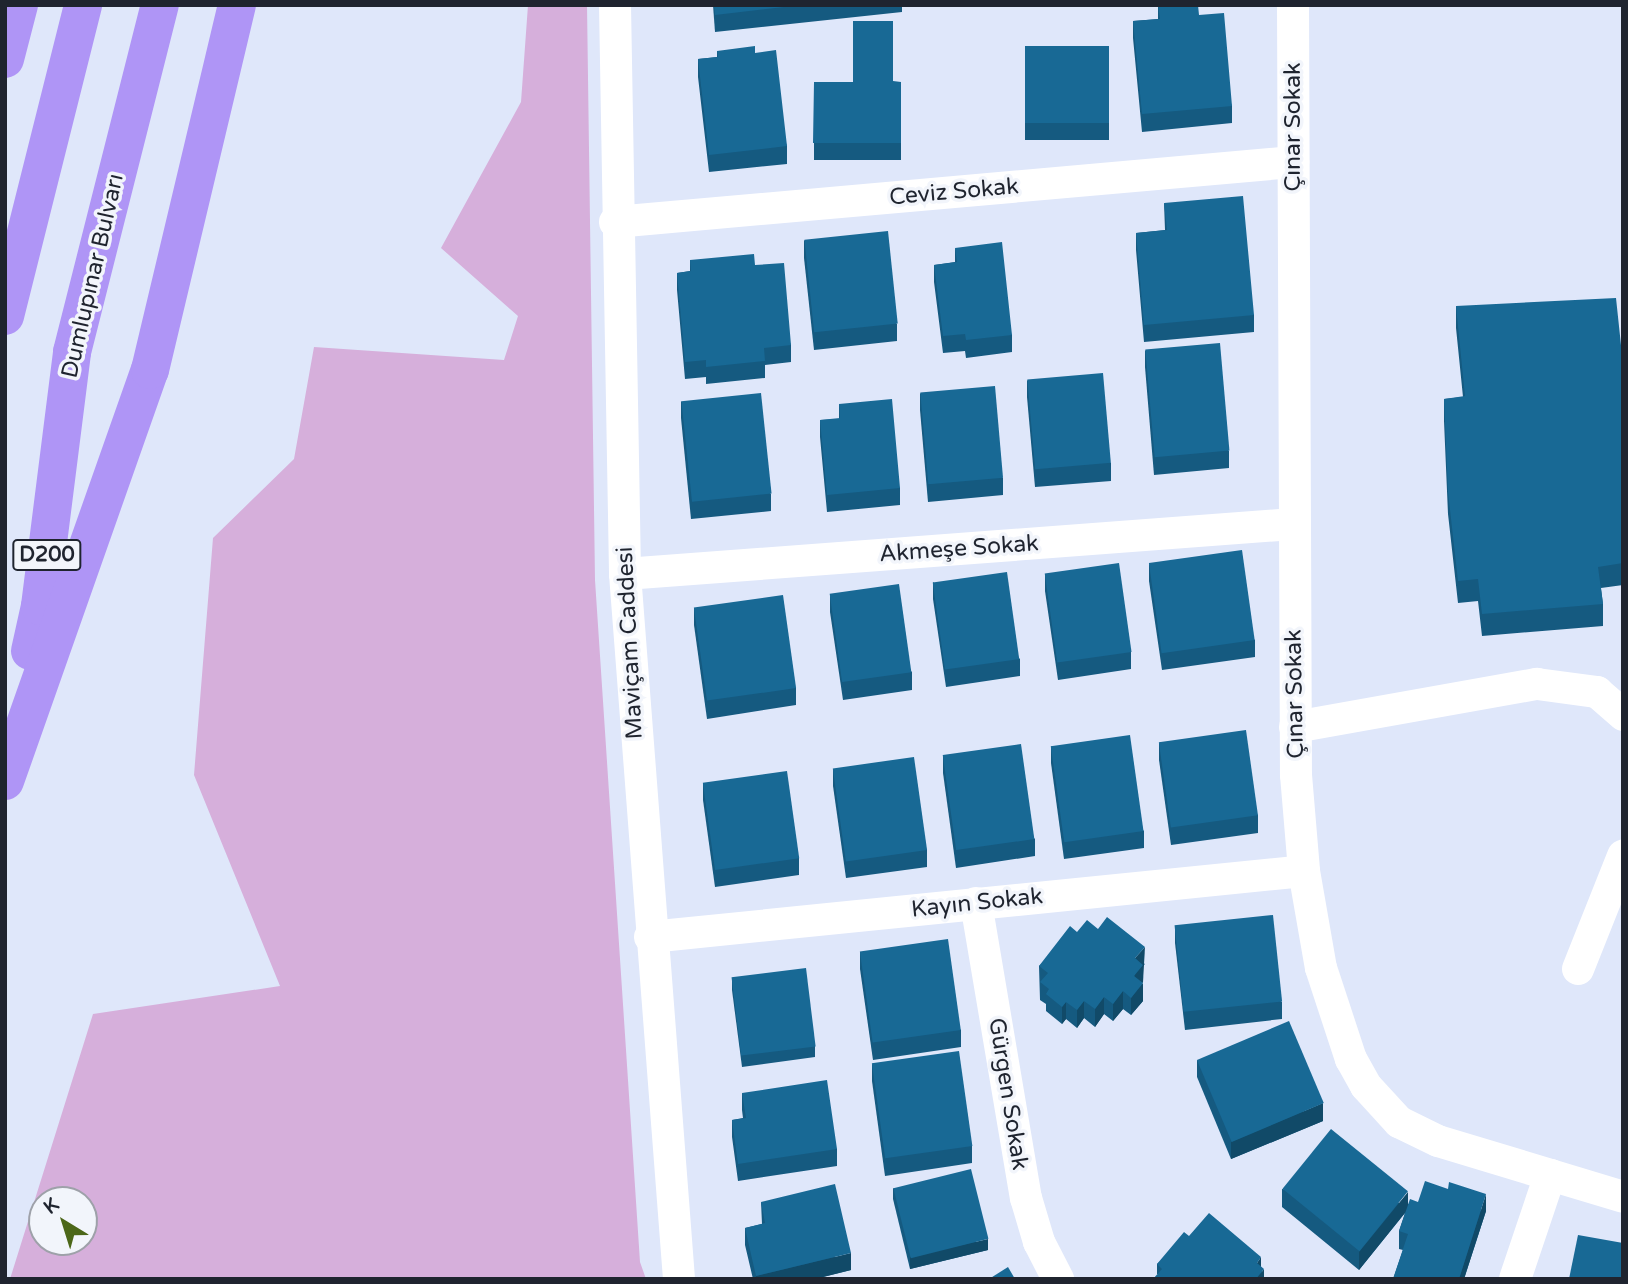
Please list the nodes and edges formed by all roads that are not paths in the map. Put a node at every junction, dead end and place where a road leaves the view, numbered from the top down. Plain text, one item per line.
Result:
1 (19, 5) edge
2 (83, 5) edge
3 (160, 5) edge
4 (237, 5) edge
5 (615, 5) edge
6 (1293, 5) edge
7 (5, 59) edge
8 (1293, 162) junction
9 (615, 222) junction
10 (5, 316) edge
11 (1293, 524) junction
12 (625, 574) junction
13 (1623, 715) edge
14 (1295, 727) junction
15 (5, 755) edge
16 (5, 781) edge
17 (1623, 856) edge
18 (1304, 872) junction
19 (976, 903) junction
20 (650, 937) junction
21 (1578, 969) dead end
22 (1550, 1175) junction
23 (1623, 1197) edge
24 (679, 1279) edge
25 (1058, 1279) edge
26 (1515, 1279) edge

1 - 7 highway
2 - 10 highway
3 - 15 highway, Dumlupınar Bulvarı / D200
4 - 16 highway
5 - 9 street, Maviçam Caddesi
6 - 8 street, Çınar Sokak
8 - 9 street, Ceviz Sokak
8 - 11 street, Çınar Sokak
9 - 12 street, Maviçam Caddesi
11 - 12 street, Akmeşe Sokak
11 - 14 street, Çınar Sokak
12 - 20 street, Maviçam Caddesi
13 - 14 street
14 - 18 street, Çınar Sokak
17 - 21 street
18 - 19 street, Kayın Sokak
18 - 22 street, Çınar Sokak
19 - 20 street, Kayın Sokak
19 - 25 street, Gürgen Sokak
20 - 24 street, Maviçam Caddesi
22 - 23 street, Çınar Sokak
22 - 26 street

